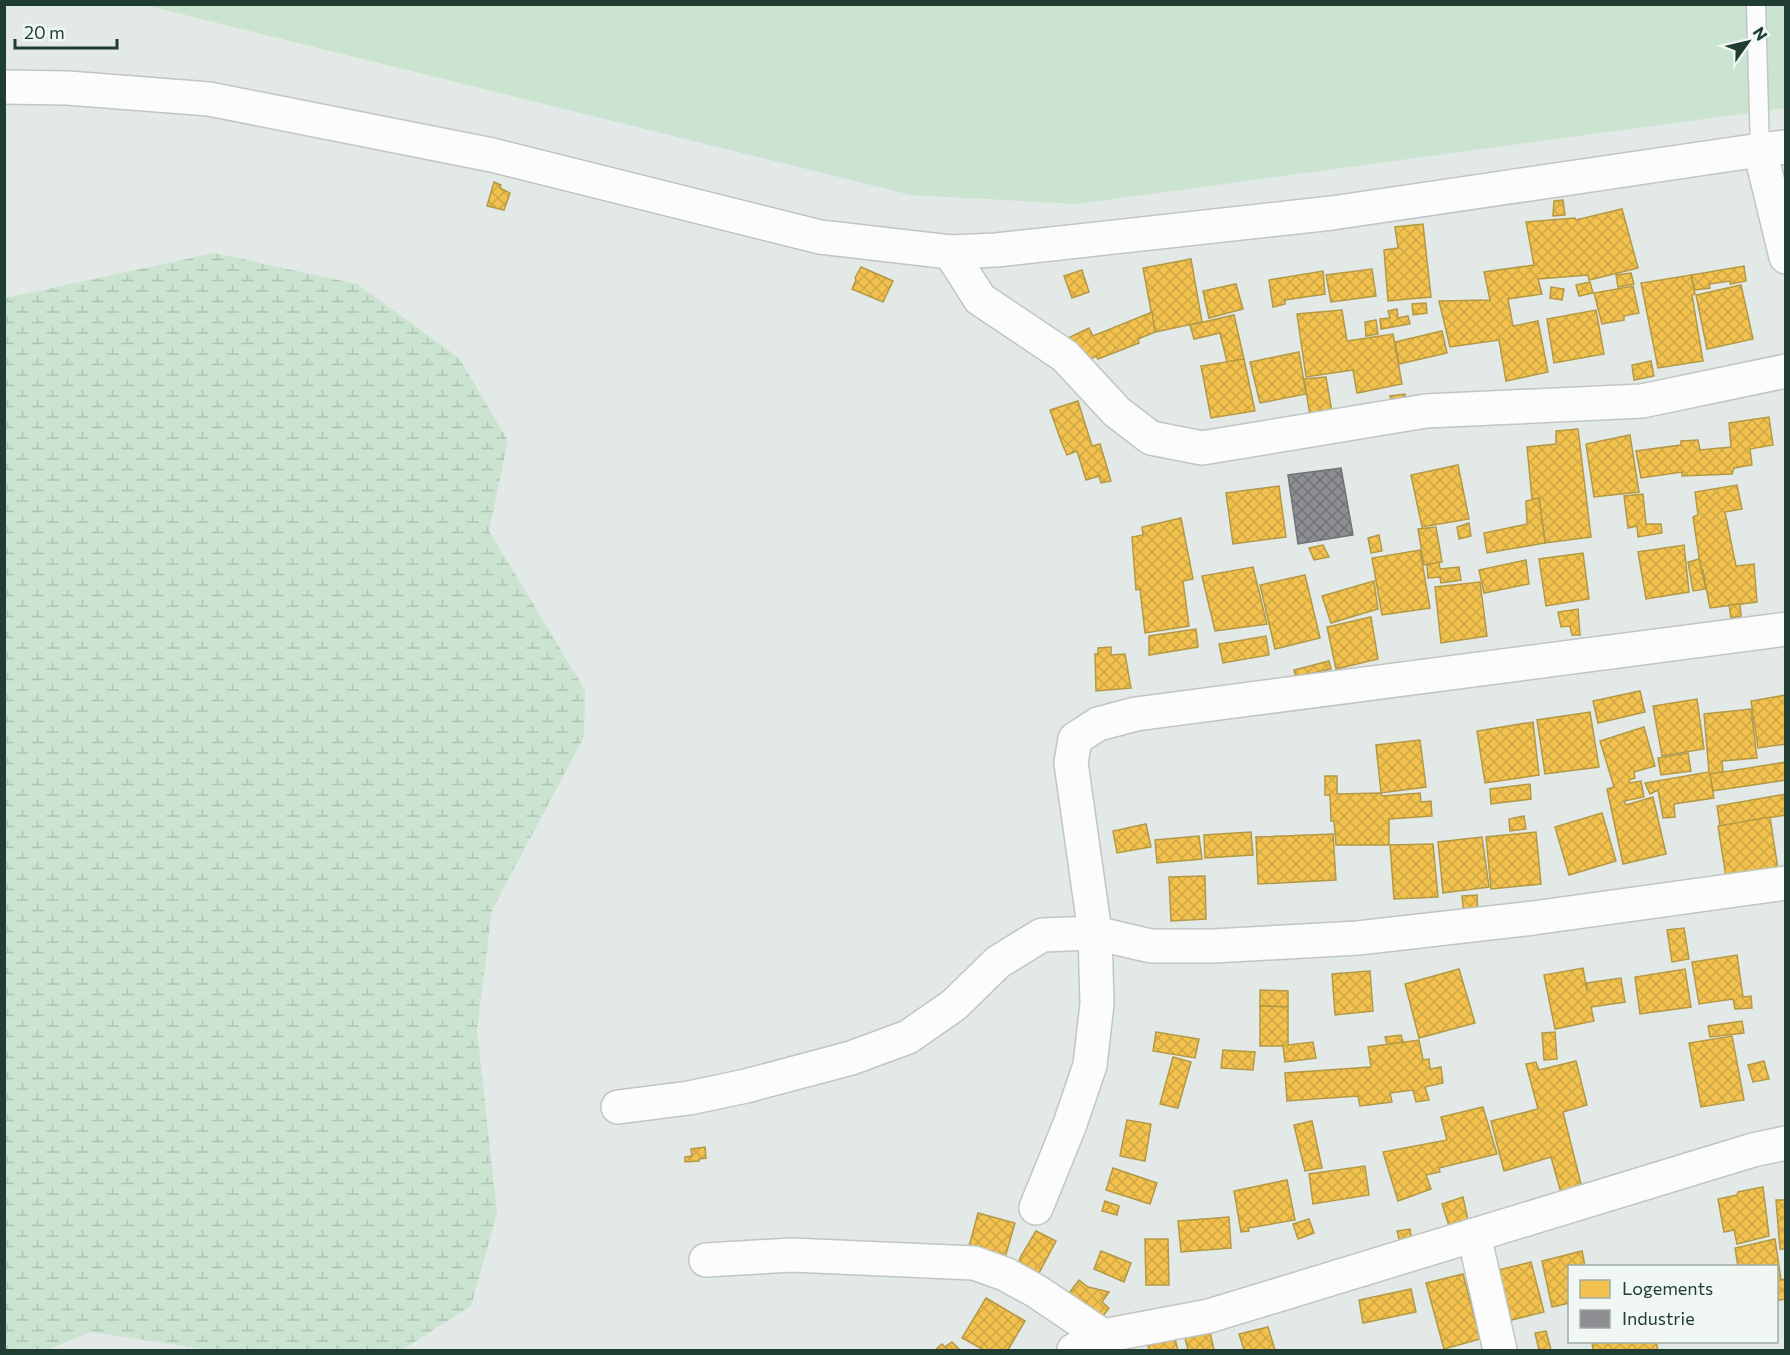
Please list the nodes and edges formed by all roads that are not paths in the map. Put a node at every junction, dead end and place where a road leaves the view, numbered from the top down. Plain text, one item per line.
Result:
1 (1756, 4) edge
2 (4, 87) edge
3 (1773, 149) edge
4 (951, 252) junction
5 (1785, 257) edge
6 (1785, 371) edge
7 (1785, 628) edge
8 (1785, 884) edge
9 (1095, 933) junction
10 (618, 1107) dead end
11 (1785, 1143) edge
12 (1036, 1208) dead end
13 (1474, 1236) junction
14 (706, 1260) dead end
15 (1103, 1336) junction
16 (1074, 1350) edge
17 (1500, 1350) edge

1 - 3 lane
2 - 4 street
3 - 4 street
3 - 5 street
4 - 6 street
7 - 9 street
8 - 9 street
9 - 10 street
9 - 12 street
11 - 13 street
13 - 15 street
13 - 17 street
14 - 15 street
15 - 16 street

